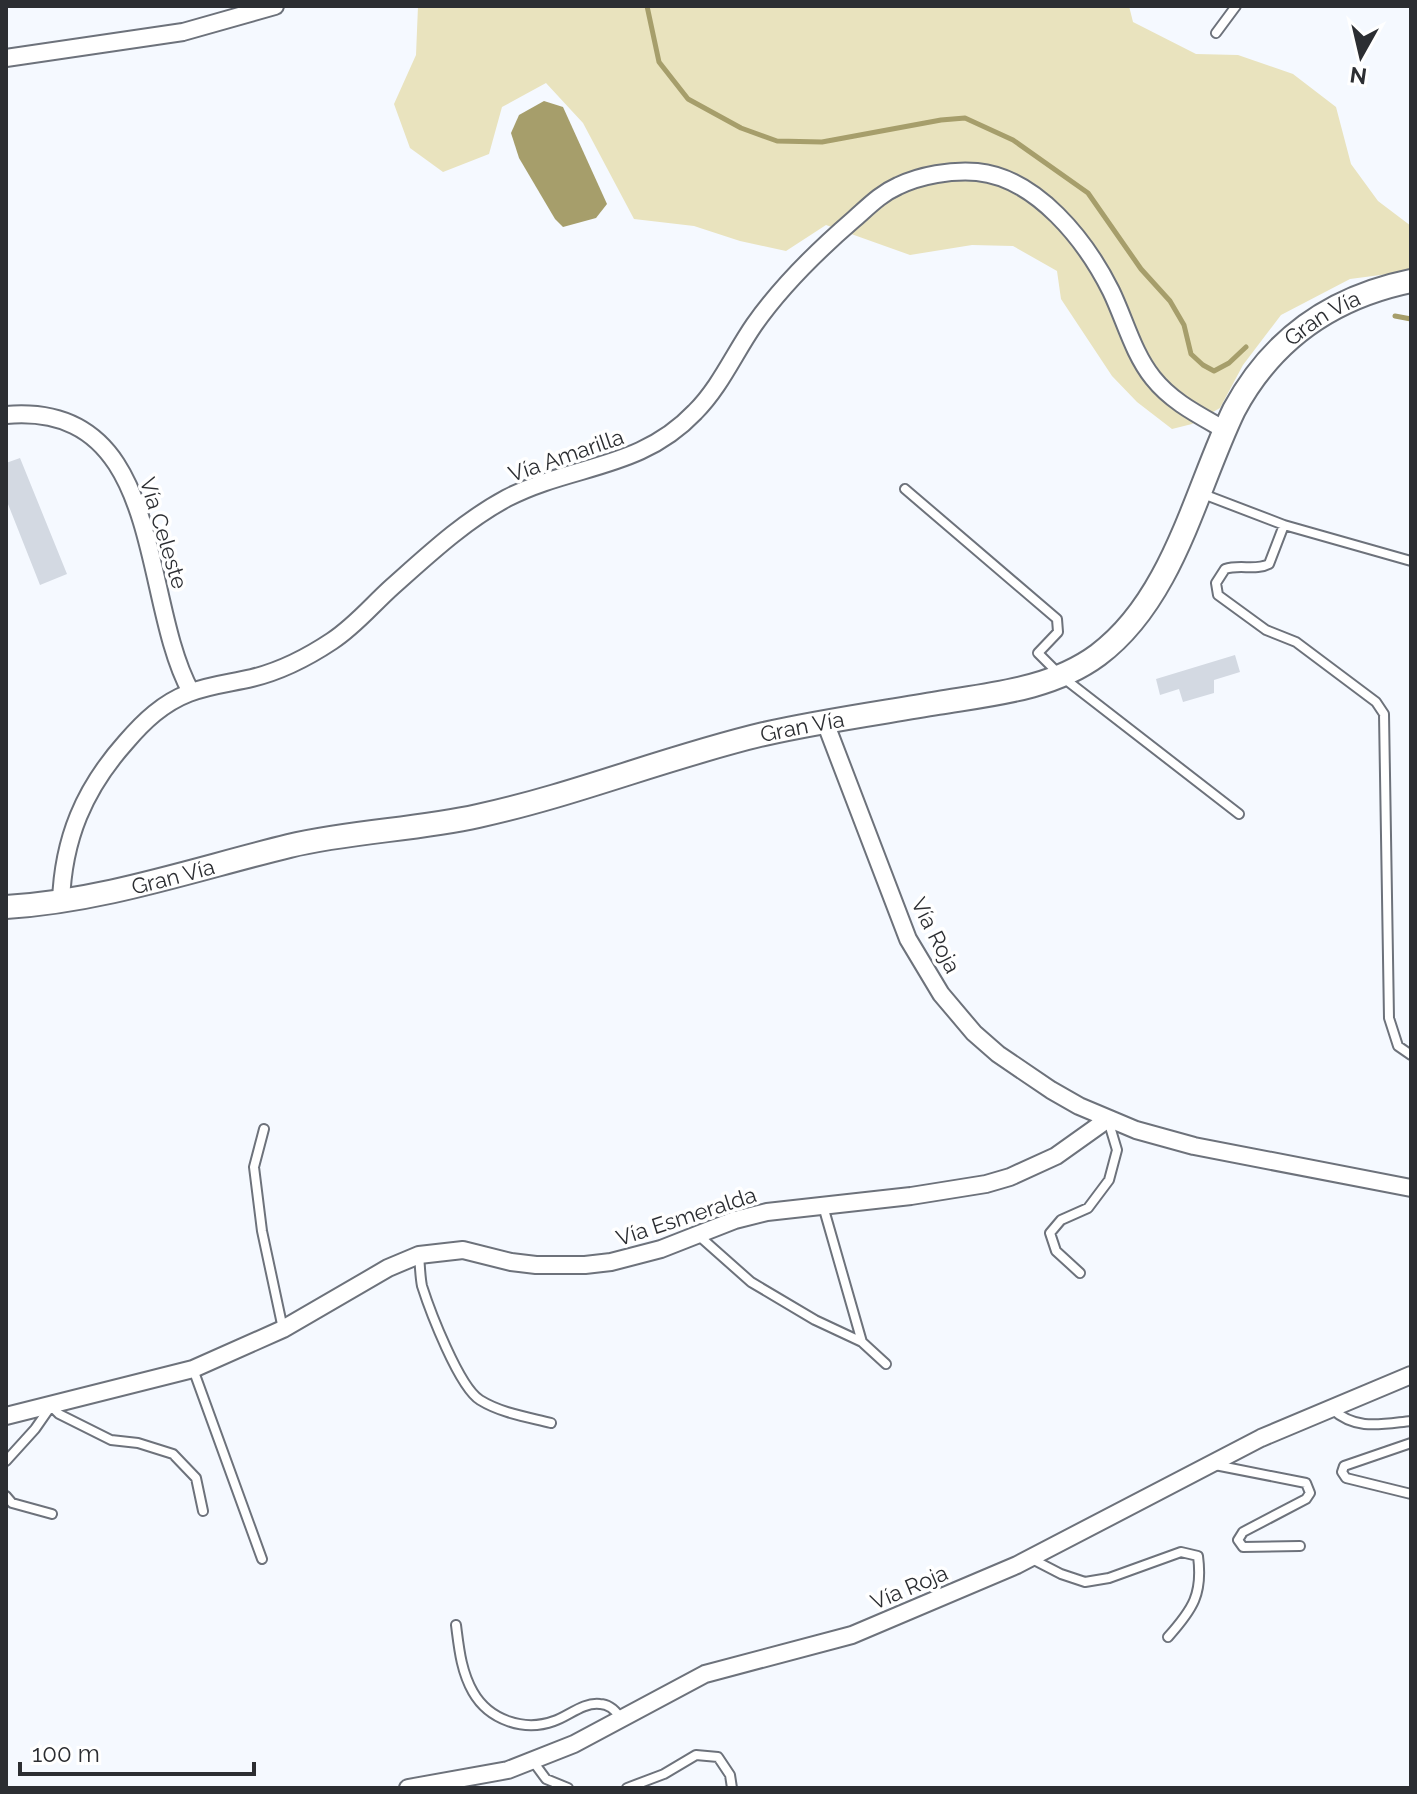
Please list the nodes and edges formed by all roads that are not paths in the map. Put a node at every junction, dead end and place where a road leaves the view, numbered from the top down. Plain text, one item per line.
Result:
1 (275, 6) edge
2 (1236, 6) edge
3 (1216, 33) dead end
4 (6, 58) edge
5 (1411, 281) edge
6 (6, 415) edge
7 (1225, 430) junction
8 (905, 489) dead end
9 (1199, 492) junction
10 (1284, 525) junction
11 (1411, 561) edge
12 (1061, 676) junction
13 (191, 692) junction
14 (825, 722) junction
15 (1239, 814) dead end
16 (61, 902) junction
17 (6, 907) edge
18 (1411, 1055) edge
19 (1108, 1119) junction
20 (264, 1129) dead end
21 (1411, 1188) edge
22 (823, 1206) junction
23 (698, 1235) junction
24 (419, 1255) junction
25 (1080, 1273) dead end
26 (283, 1329) junction
27 (862, 1342) junction
28 (886, 1364) dead end
29 (193, 1369) junction
30 (1411, 1375) edge
31 (51, 1406) junction
32 (1332, 1409) junction
33 (6, 1416) edge
34 (1411, 1421) edge
35 (551, 1423) dead end
36 (1411, 1443) edge
37 (6, 1461) edge
38 (1210, 1464) junction
39 (1411, 1494) edge
40 (6, 1496) edge
41 (203, 1511) dead end
42 (52, 1514) dead end
43 (1300, 1546) dead end
44 (1031, 1558) junction
45 (262, 1559) dead end
46 (456, 1625) dead end
47 (1168, 1637) dead end
48 (620, 1717) junction
49 (532, 1760) junction
50 (408, 1788) edge
51 (568, 1788) edge
52 (627, 1788) edge
53 (732, 1788) edge

1 - 4 street
2 - 3 lane
5 - 7 main road, Gran Vía
6 - 13 street, Vía Celeste
7 - 9 main road, Gran Vía
7 - 13 street, Vía Amarilla
8 - 12 lane
9 - 10 lane
9 - 12 main road, Gran Vía
10 - 11 lane
10 - 18 lane
12 - 14 main road, Gran Vía
12 - 15 lane
13 - 16 street, Vía Amarilla
14 - 16 main road, Gran Vía
14 - 19 street, Vía Roja
16 - 17 main road, Gran Vía
19 - 21 street, Vía Roja
19 - 22 street, Vía Esmeralda
19 - 25 lane
20 - 26 lane
22 - 23 street, Vía Esmeralda
22 - 27 lane
23 - 24 street, Vía Esmeralda
23 - 27 lane
24 - 26 street, Vía Esmeralda
24 - 35 lane
26 - 29 street, Vía Esmeralda
27 - 28 lane
29 - 31 street, Vía Esmeralda
29 - 45 lane
30 - 32 street, Vía Roja
31 - 33 street, Vía Esmeralda
31 - 37 lane
31 - 41 lane
32 - 34 lane
32 - 38 street, Vía Roja
36 - 39 lane
38 - 43 lane
38 - 44 street, Vía Roja
40 - 42 lane
44 - 47 lane
44 - 48 street, Vía Roja
46 - 48 lane
48 - 49 street, Vía Roja
49 - 50 street, Vía Roja
49 - 51 lane
52 - 53 lane

